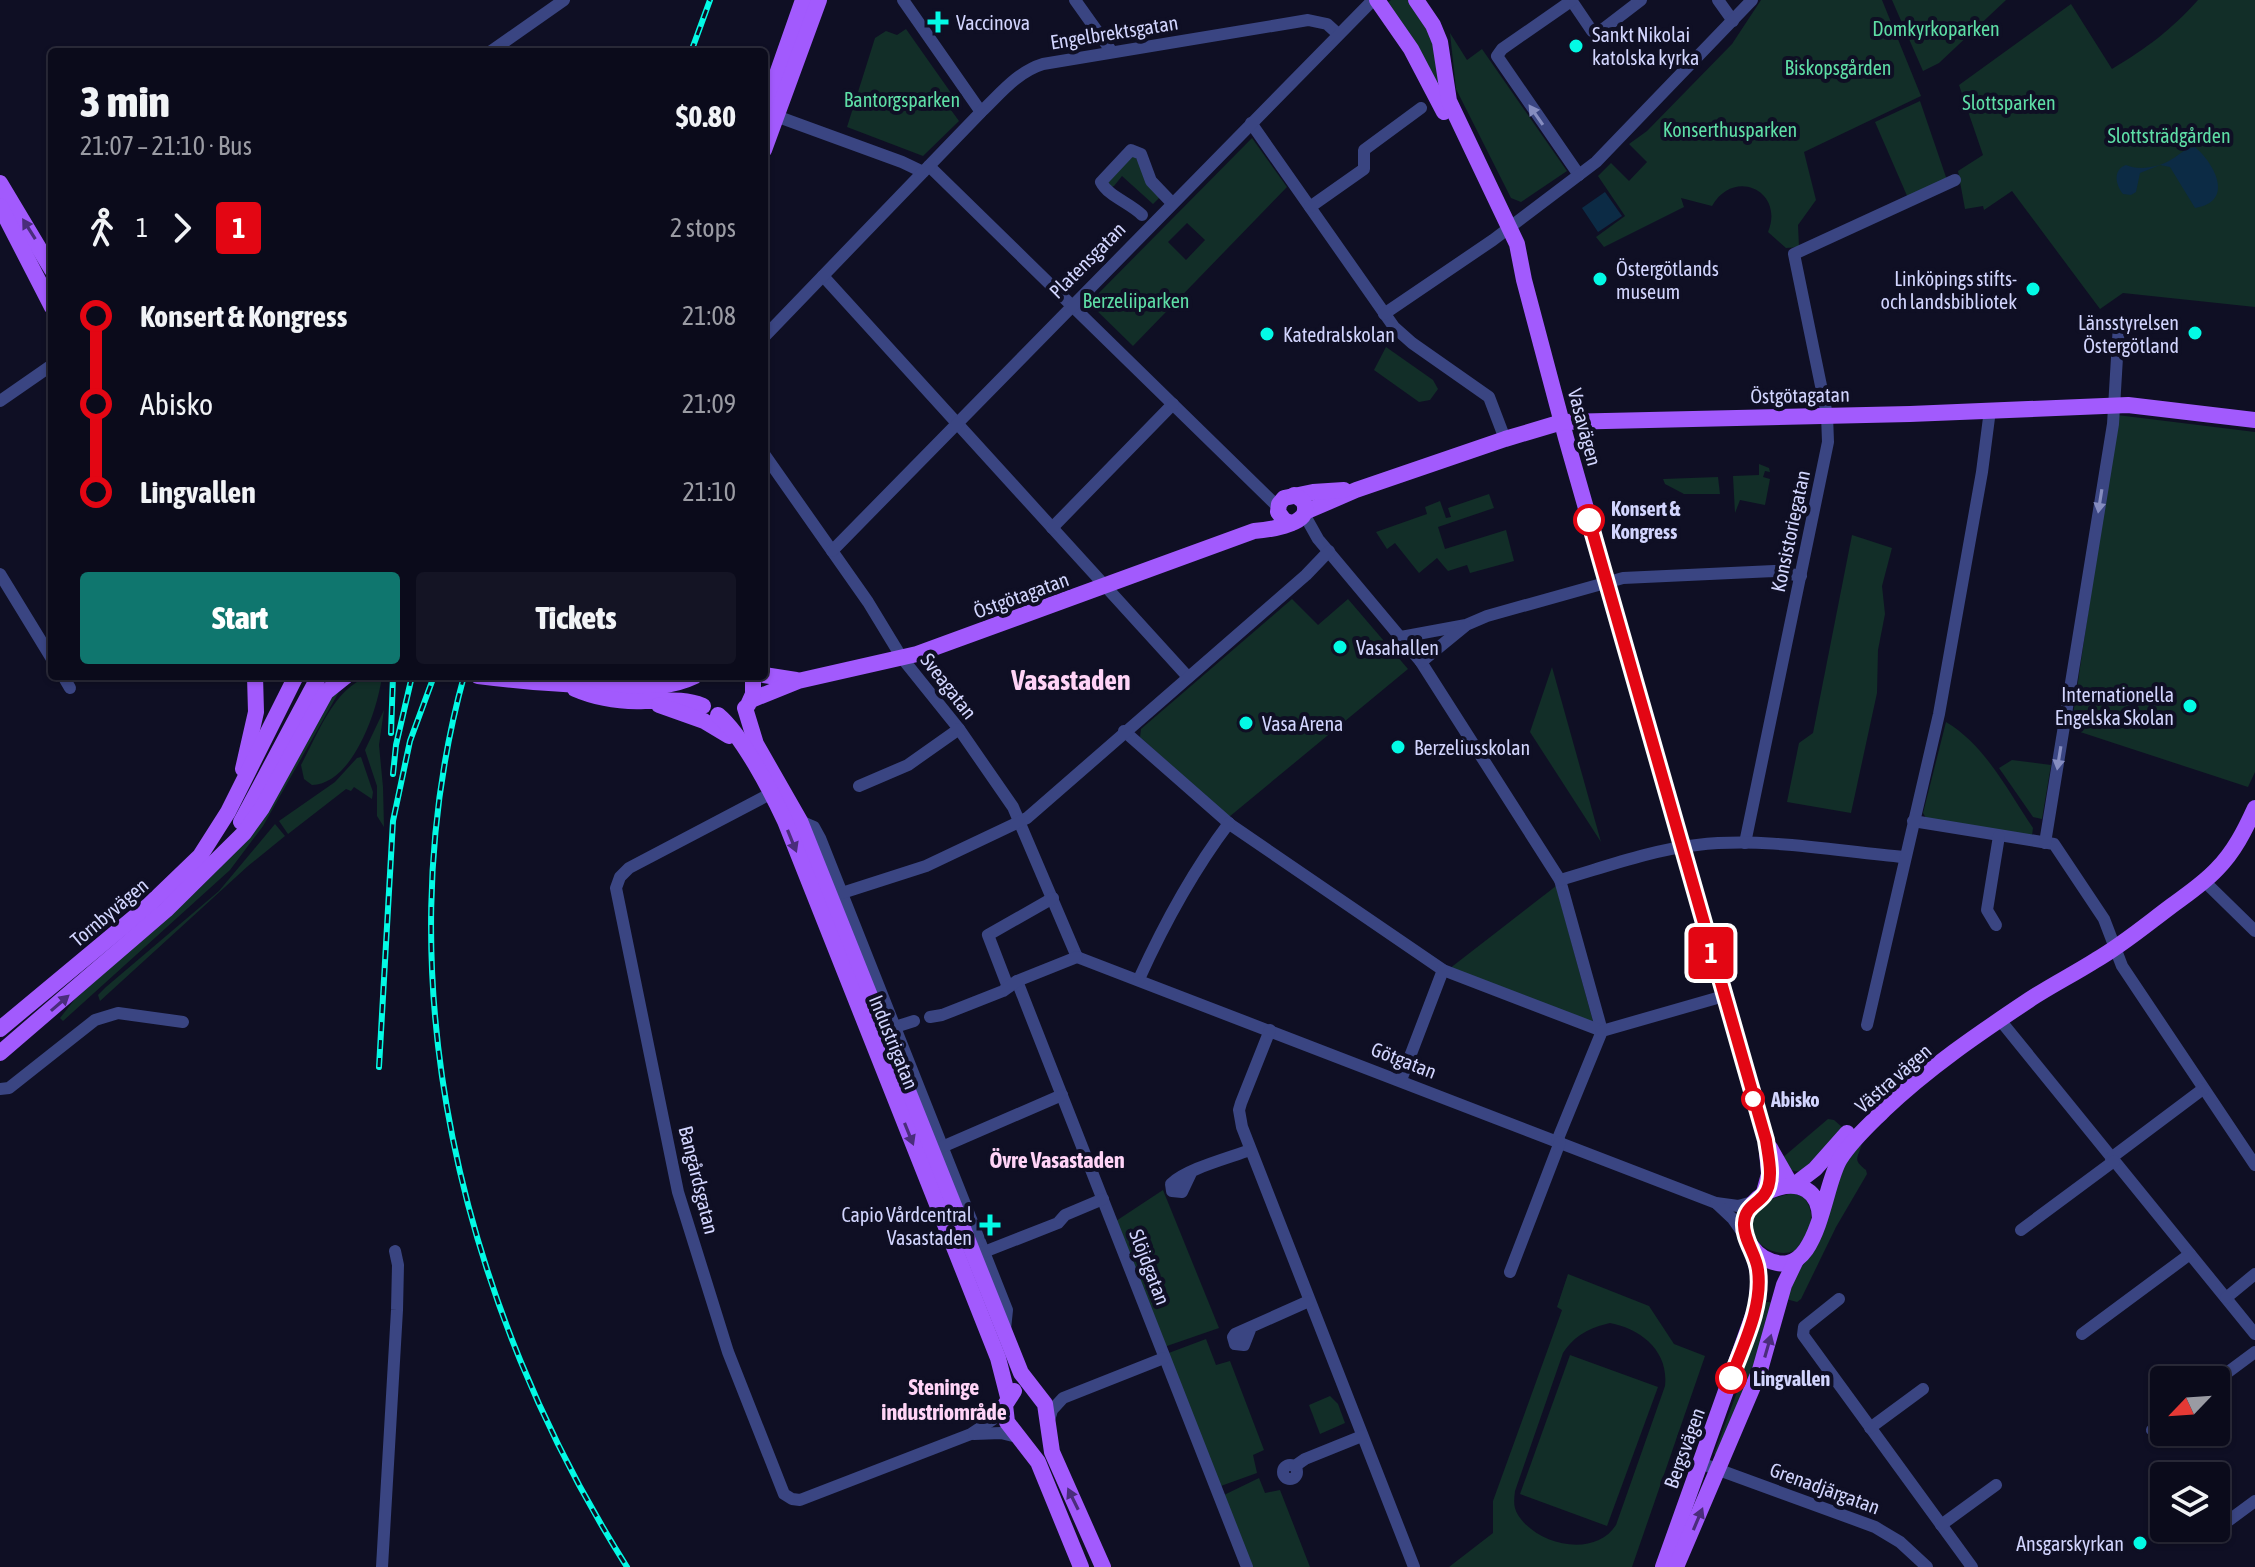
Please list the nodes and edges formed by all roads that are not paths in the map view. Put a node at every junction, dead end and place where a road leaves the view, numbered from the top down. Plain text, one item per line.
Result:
1 (564, 0) edge
2 (803, 0) edge
3 (819, 0) edge
4 (903, 0) edge
5 (1075, 0) edge
6 (1375, 0) edge
7 (1416, 0) edge
8 (1571, 0) edge
9 (1641, 0) edge
10 (1718, 0) edge
11 (1752, 0) edge
12 (1733, 21) junction
13 (1338, 34) junction
14 (496, 48) edge
15 (1112, 52) junction
16 (1421, 108) dead end
17 (981, 112) junction
18 (770, 113) edge
19 (1251, 123) junction
20 (926, 169) junction
21 (1579, 175) junction
22 (1955, 180) dead end
23 (0, 183) edge
24 (1172, 203) junction
25 (0, 206) edge
26 (1310, 207) junction
27 (1142, 215) dead end
28 (1506, 229) junction
29 (48, 263) edge
30 (823, 276) junction
31 (48, 299) edge
32 (1071, 305) junction
33 (1384, 314) junction
34 (2119, 324) dead end
35 (768, 333) edge
36 (48, 368) edge
37 (0, 401) edge
38 (1173, 404) junction
39 (2114, 405) junction
40 (1990, 410) junction
41 (1827, 415) junction
42 (2255, 420) edge
43 (1562, 422) junction
44 (955, 423) junction
45 (1505, 439) junction
46 (768, 460) edge
47 (1356, 490) junction
48 (1284, 502) junction
49 (1299, 518) junction
50 (1052, 528) junction
51 (1254, 531) junction
52 (832, 551) junction
53 (1329, 551) junction
54 (0, 574) edge
55 (1801, 576) junction
56 (1607, 582) junction
57 (1104, 586) junction
58 (1466, 625) junction
59 (1401, 637) junction
60 (48, 652) edge
61 (902, 658) junction
62 (1421, 662) junction
63 (768, 676) edge
64 (1188, 677) junction
65 (255, 680) edge
66 (294, 680) edge
67 (317, 680) edge
68 (341, 680) edge
69 (515, 680) edge
70 (662, 680) edge
71 (684, 680) edge
72 (696, 680) edge
73 (753, 680) edge
74 (798, 681) junction
75 (643, 694) junction
76 (748, 704) junction
77 (710, 711) junction
78 (959, 729) junction
79 (1124, 731) junction
80 (743, 747) junction
81 (859, 786) dead end
82 (770, 794) junction
83 (2255, 808) edge
84 (228, 812) junction
85 (800, 821) junction
86 (1021, 821) junction
87 (1913, 821) junction
88 (1229, 823) junction
89 (1999, 836) junction
90 (1745, 843) junction
91 (2045, 843) junction
92 (1682, 847) junction
93 (1904, 857) junction
94 (211, 866) junction
95 (1560, 880) junction
96 (2204, 881) junction
97 (842, 893) junction
98 (1053, 898) junction
99 (1996, 925) dead end
100 (2255, 931) edge
101 (2114, 948) junction
102 (1077, 957) junction
103 (1443, 970) junction
104 (1139, 979) junction
105 (1012, 984) junction
106 (1724, 996) junction
107 (2030, 999) junction
108 (930, 1017) dead end
109 (2000, 1020) junction
110 (914, 1021) dead end
111 (183, 1022) dead end
112 (1867, 1025) dead end
113 (895, 1027) junction
114 (0, 1029) edge
115 (1270, 1030) junction
116 (1602, 1031) junction
117 (0, 1053) edge
118 (1401, 1080) junction
119 (0, 1089) edge
120 (2203, 1089) junction
121 (1062, 1095) junction
122 (1766, 1140) junction
123 (1558, 1141) junction
124 (942, 1147) junction
125 (2250, 1149) edge
126 (1250, 1150) junction
127 (2113, 1160) junction
128 (2255, 1165) edge
129 (1191, 1173) dead end
130 (1792, 1185) junction
131 (1103, 1199) junction
132 (1758, 1199) junction
133 (1716, 1203) junction
134 (1820, 1218) junction
135 (2021, 1230) dead end
136 (1750, 1245) junction
137 (395, 1251) dead end
138 (984, 1252) junction
139 (2190, 1254) junction
140 (1796, 1260) junction
141 (1510, 1272) dead end
142 (2255, 1274) edge
143 (2226, 1298) junction
144 (1839, 1299) dead end
145 (1309, 1301) junction
146 (1251, 1327) dead end
147 (1004, 1332) junction
148 (2082, 1334) dead end
149 (2255, 1334) edge
150 (2255, 1352) edge
151 (1164, 1358) junction
152 (2230, 1371) edge
153 (1923, 1389) dead end
154 (1036, 1392) junction
155 (1063, 1398) junction
156 (1007, 1401) junction
157 (1048, 1425) junction
158 (1870, 1428) junction
159 (971, 1434) junction
160 (1362, 1436) junction
161 (1019, 1438) junction
162 (1700, 1463) junction
163 (1295, 1466) dead end
164 (1719, 1470) junction
165 (1996, 1485) dead end
166 (2255, 1501) edge
167 (2230, 1520) edge
168 (1941, 1525) junction
169 (382, 1567) edge
170 (1081, 1567) edge
171 (1103, 1567) edge
172 (1247, 1567) edge
173 (1414, 1567) edge
174 (1663, 1567) edge
175 (1676, 1567) edge
176 (1927, 1567) edge
177 (1972, 1567) edge

1 - 14 street
2 - 18 main road
3 - 18 main road
4 - 17 street
5 - 15 street
6 - 13 street, Platensgatan
6 - 28 main road, Vasavägen
7 - 28 main road, Vasavägen
8 - 9 street
21 -> 8 street
10 - 12 street
11 - 12 street
12 - 21 street
13 - 15 street, Engelbrektsgatan
13 - 19 street, Platensgatan
15 - 17 street, Engelbrektsgatan
16 - 26 street
17 - 20 street, Engelbrektsgatan
18 - 20 street
19 - 24 street, Platensgatan
19 - 26 street
20 - 30 street, Engelbrektsgatan
20 - 32 street
21 - 28 street
22 - 41 street, Konsistoriegatan
29 -> 23 main road
24 - 27 street
24 - 32 street, Platensgatan
25 - 31 main road
26 - 33 street
28 - 33 street
28 - 43 main road, Vasavägen
30 - 35 street, Engelbrektsgatan
30 - 44 street
32 - 38 street
32 - 44 street, Platensgatan
33 - 45 street
34 - 39 street
36 - 37 street
38 - 48 street
38 - 50 street
39 - 40 main road, Östgötagatan
39 - 42 main road, Östgötagatan
39 -> 91 street
40 - 41 main road, Östgötagatan
40 - 87 street
41 - 43 main road, Östgötagatan
41 - 55 street, Konsistoriegatan
43 - 45 main road, Östgötagatan
43 - 56 main road, Vasavägen
44 - 50 street
44 - 52 street, Platensgatan
45 - 47 main road, Östgötagatan
46 - 52 street, Sveagatan
47 - 48 main road, Östgötagatan
47 - 49 main road, Östgötagatan
48 - 49 main road
48 - 49 main road
48 - 51 main road, Östgötagatan
49 - 51 main road, Östgötagatan
49 - 53 street
50 - 57 street
51 - 57 main road, Östgötagatan
52 - 61 street, Sveagatan
53 - 59 street
53 - 64 street
54 - 60 street
55 - 56 street
55 - 90 street, Konsistoriegatan
56 - 58 street
56 - 92 main road, Vasavägen
57 - 61 main road, Östgötagatan
57 - 64 street
58 - 59 street
58 - 62 street
59 - 62 street
61 - 74 main road, Östgötagatan
61 - 78 street, Sveagatan
62 - 95 street
63 - 74 main road, Östgötagatan
64 - 79 street
65 - 84 main road, Tornbyvägen
66 - 84 main road, Tornbyvägen
67 - 94 main road, Tornbyvägen
68 - 94 main road, Tornbyvägen
69 - 75 main road
70 - 75 main road
71 - 75 main road
72 - 77 main road
73 - 76 main road
74 - 76 main road, Östgötagatan
75 - 77 main road
75 - 80 main road
76 - 77 main road, Östgötagatan
76 - 85 main road, Industrigatan
77 - 80 main road, Industrigatan
78 - 81 street
78 - 86 street, Sveagatan
79 - 86 street
79 - 88 street
80 - 82 main road, Industrigatan
82 -> 156 main road, Industrigatan
82 - 159 street, Bangårdsgatan
83 - 96 main road, Västra vägen
84 - 114 main road, Tornbyvägen
85 - 97 street
85 - 147 main road, Industrigatan
86 - 97 street
86 - 98 street, Sveagatan
87 - 89 street
87 - 93 street
88 - 103 street
88 - 104 street
89 - 91 street
89 - 99 street
90 - 92 street
90 - 93 street
91 - 101 street
92 - 95 street
92 - 106 main road, Vasavägen
93 - 112 street
117 -> 94 main road, Tornbyvägen
95 - 116 street
96 - 100 street
96 - 101 main road, Västra vägen
97 - 113 street
98 - 102 street, Sveagatan
98 - 105 street, Slöjdgatan
101 - 107 main road, Västra vägen
101 - 120 street
102 - 104 street, Götgatan
102 - 105 street
103 - 116 street
103 - 118 street
104 - 115 street, Götgatan
105 - 108 street
105 - 121 street, Slöjdgatan
106 - 116 street
106 - 122 main road, Vasavägen
107 - 109 main road, Västra vägen
107 - 130 main road, Västra vägen
109 - 127 street
109 - 134 main road, Västra vägen
110 - 113 street
111 - 119 street
113 - 124 street
115 - 118 street, Götgatan
115 - 126 street
116 - 123 street
118 - 123 street, Götgatan
120 - 125 street
120 - 127 street
121 - 124 street
121 - 131 street, Slöjdgatan
122 - 130 main road, Vasavägen
122 - 132 main road, Vasavägen
123 - 133 street, Götgatan
123 - 141 street
124 - 138 street
125 - 128 street
126 - 129 street
126 - 145 street
127 - 135 street
127 - 139 street
130 - 132 main road
130 - 134 main road
131 - 138 street
131 - 151 street, Slöjdgatan
132 - 133 street, Götgatan
132 - 136 main road
133 - 136 street, Götgatan
134 - 140 main road
136 - 140 main road
136 - 162 main road, Bergsvägen
137 - 169 street
138 - 147 street
139 - 143 street
139 - 148 street
164 -> 140 main road, Bergsvägen
142 - 143 street
143 - 149 street
144 - 158 street
145 - 146 street
145 - 160 street
147 - 154 main road, Industrigatan
150 - 152 street
151 - 155 street
151 - 172 street, Slöjdgatan
153 - 158 street
154 - 155 street
154 - 156 main road
154 - 157 main road
155 - 157 street
156 - 159 street
156 - 161 main road
157 - 161 main road
171 -> 157 main road
158 - 168 street
159 - 161 street
160 - 163 street
160 - 173 street
161 - 170 main road
162 - 164 street, Grenadjärgatan
162 - 174 main road, Bergsvägen
175 -> 164 main road, Bergsvägen
164 - 176 street, Grenadjärgatan
165 - 168 street
166 - 167 street
168 - 177 street

